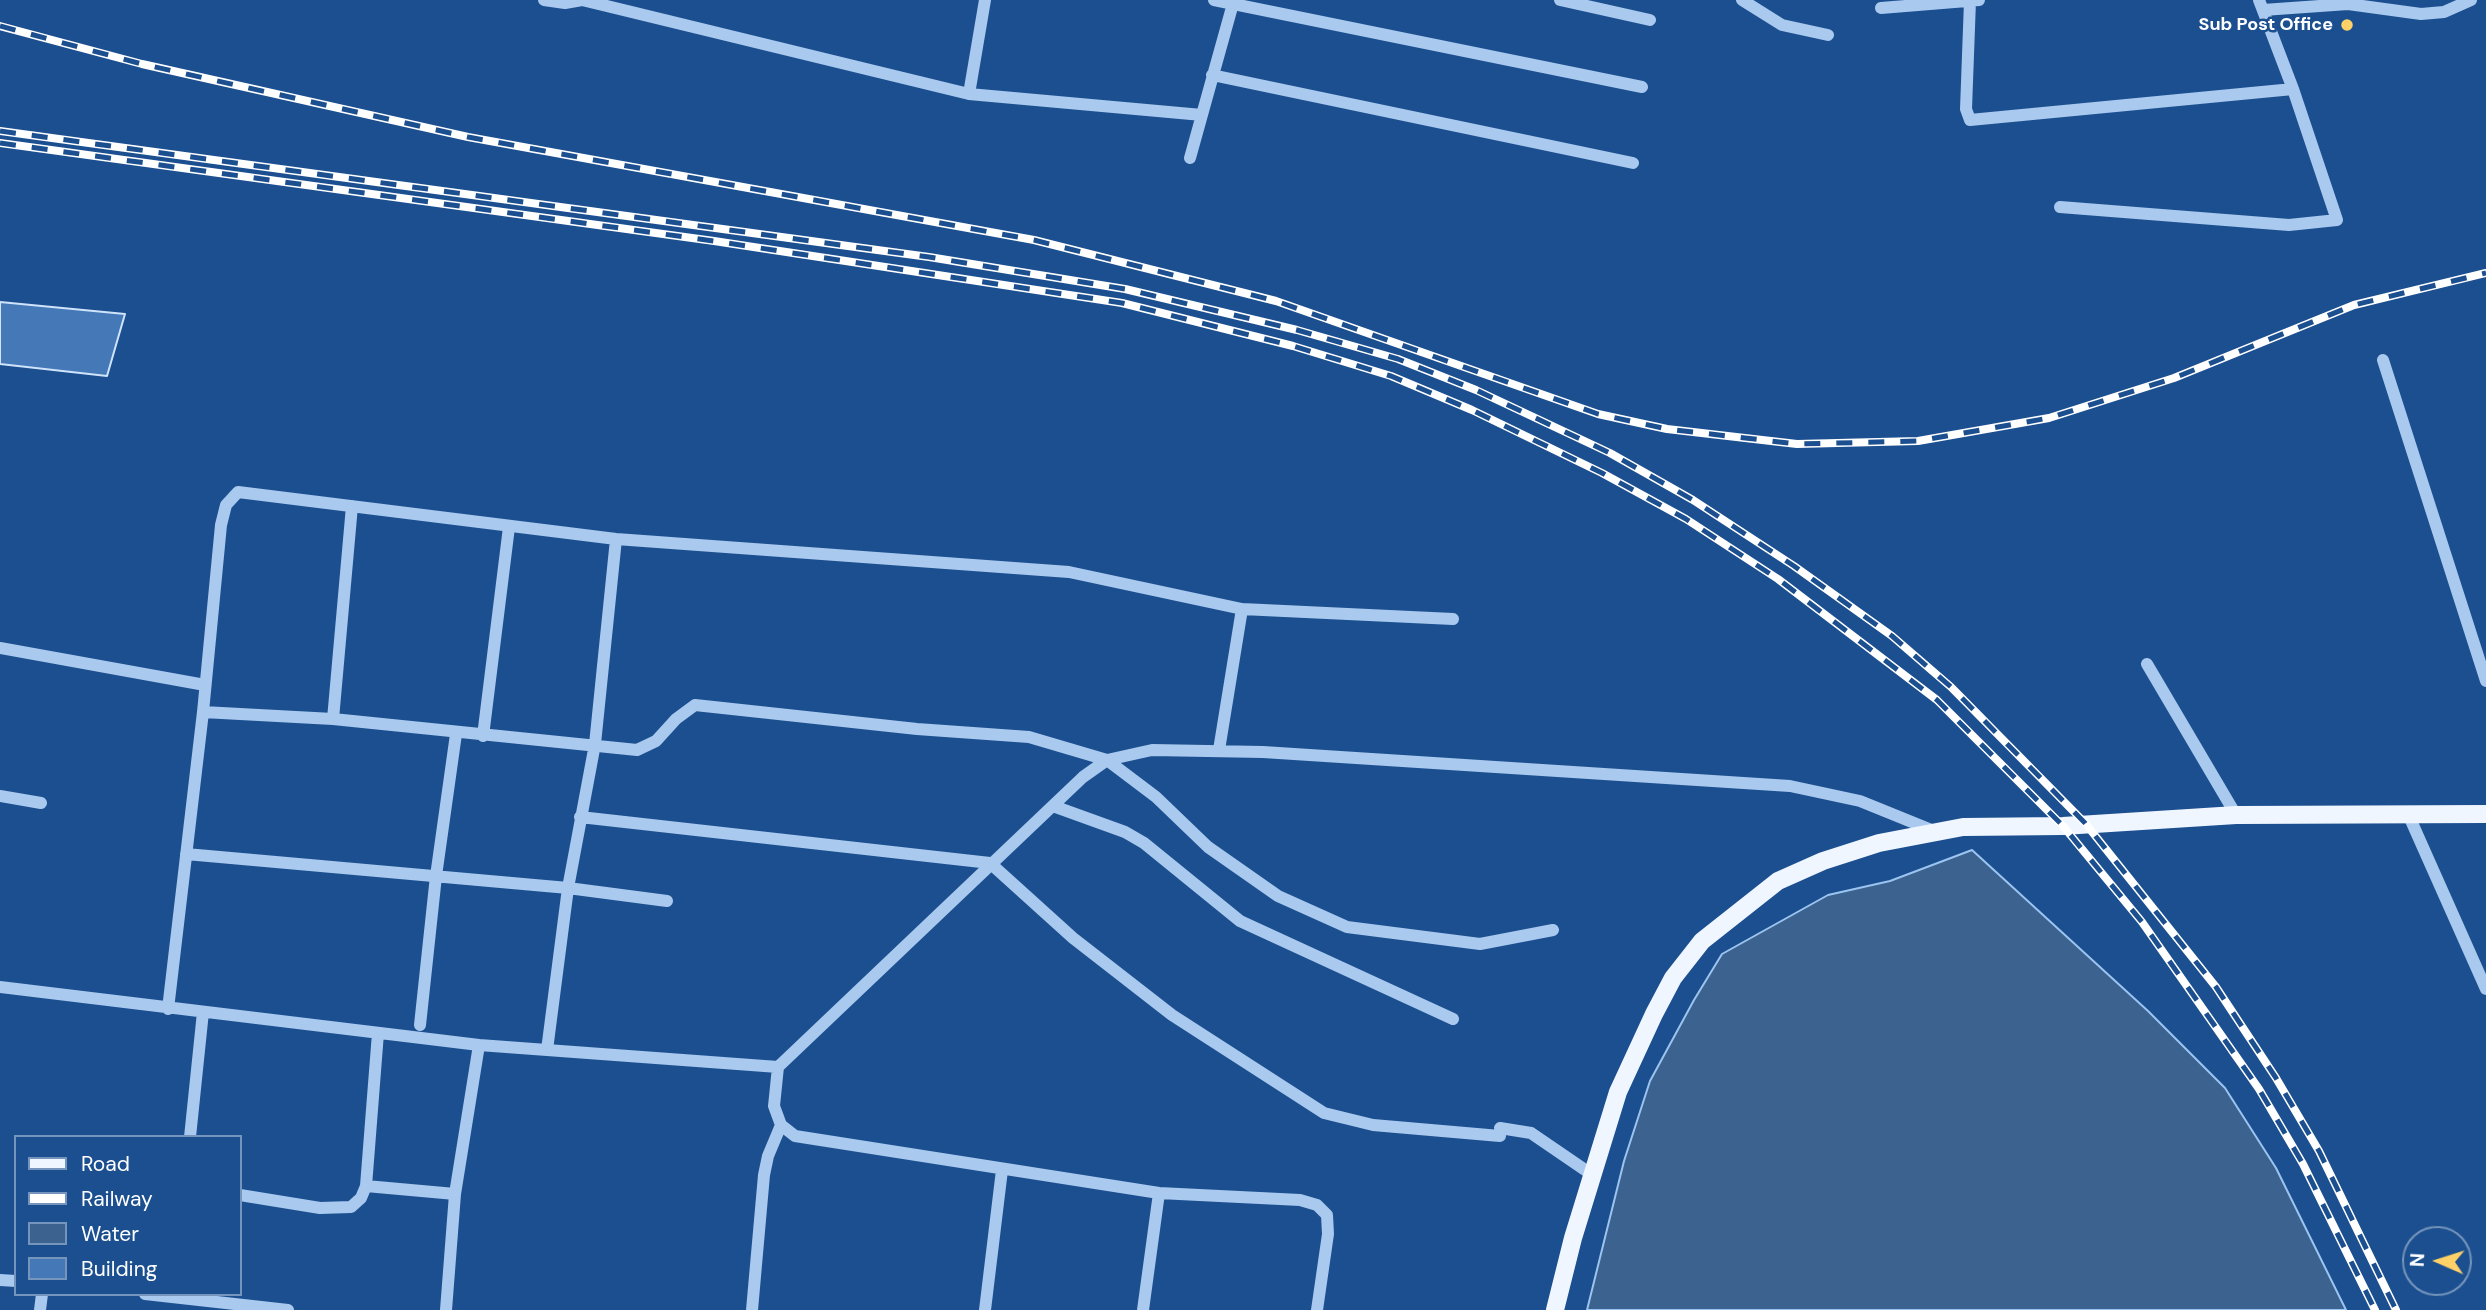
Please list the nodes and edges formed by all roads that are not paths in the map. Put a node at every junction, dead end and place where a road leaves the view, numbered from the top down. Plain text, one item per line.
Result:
1 (544, 0) edge
2 (582, 0) edge
3 (985, 0) edge
4 (1214, 0) edge
5 (1560, 0) edge
6 (1742, 0) edge
7 (1979, 0) edge
8 (2470, 0) edge
9 (1970, 1) edge
10 (1234, 2) edge
11 (2261, 5) edge
12 (1881, 8) dead end
13 (1650, 20) dead end
14 (1828, 35) dead end
15 (1212, 75) junction
16 (1642, 87) dead end
17 (2294, 89) junction
18 (969, 94) junction
19 (1202, 115) junction
20 (1190, 159) dead end
21 (1633, 163) dead end
22 (2060, 207) dead end
23 (2383, 360) dead end
24 (352, 506) junction
25 (509, 527) junction
26 (616, 539) junction
27 (1242, 609) junction
28 (1453, 619) dead end
29 (0, 649) edge
30 (2147, 664) dead end
31 (2486, 681) edge
32 (205, 685) junction
33 (203, 712) junction
34 (333, 719) junction
35 (456, 734) junction
36 (483, 736) junction
37 (595, 744) junction
38 (1219, 750) junction
39 (1107, 760) junction
40 (0, 796) edge
41 (41, 803) dead end
42 (1053, 806) junction
43 (2486, 814) edge
44 (2236, 815) junction
45 (2409, 816) junction
46 (580, 817) junction
47 (1934, 831) junction
48 (186, 854) junction
49 (990, 863) junction
50 (436, 876) junction
51 (568, 888) junction
52 (667, 901) dead end
53 (1553, 930) dead end
54 (0, 987) edge
55 (2486, 989) edge
56 (168, 1009) junction
57 (203, 1013) junction
58 (1453, 1018) dead end
59 (420, 1025) dead end
60 (378, 1033) junction
61 (479, 1045) junction
62 (547, 1050) junction
63 (778, 1067) junction
64 (781, 1125) junction
65 (190, 1135) edge
66 (1002, 1170) junction
67 (1591, 1174) junction
68 (366, 1186) junction
69 (1159, 1193) junction
70 (455, 1194) junction
71 (242, 1195) edge
72 (180, 1296) edge
73 (198, 1297) edge
74 (288, 1310) edge
75 (446, 1310) edge
76 (752, 1310) edge
77 (985, 1310) edge
78 (1143, 1310) edge
79 (1317, 1310) edge
80 (1555, 1310) edge

1 - 2 street
2 - 18 street
3 - 18 street
4 - 10 street
5 - 13 street
6 - 14 street
7 - 9 street
8 - 11 street
9 - 12 street
9 - 17 street
10 - 15 street
10 - 16 street
11 - 17 street
15 - 19 street
15 - 21 street
17 - 22 street
18 - 19 street
19 - 20 street
23 - 31 street
24 - 25 street
24 - 32 street
24 - 34 street
25 - 26 street
25 - 36 street
26 - 27 street
26 - 37 street
27 - 28 street
27 - 38 street
29 - 32 street
30 - 44 street
32 - 33 street
33 - 34 street
33 - 48 street
34 - 35 street
35 - 36 street
35 - 50 street
36 - 37 street
37 - 39 street
37 - 46 street
38 - 39 street
38 - 47 street
39 - 42 street
39 - 53 street
40 - 41 street
42 - 49 street
42 - 58 street
43 - 45 main road
44 - 45 main road
44 - 47 main road
45 - 55 street
46 - 49 street
46 - 51 street
47 - 67 main road
48 - 50 street
48 - 56 street
49 - 63 street
49 - 67 street
50 - 51 street
50 - 59 street
51 - 52 street
51 - 62 street
54 - 56 street
56 - 57 street
57 - 60 street
57 - 65 street
60 - 61 street
60 - 68 street
61 - 62 street
61 - 70 street
62 - 63 street
63 - 64 street
64 - 66 street
64 - 76 street
66 - 69 street
66 - 77 street
67 - 80 main road
68 - 70 street
68 - 71 street
69 - 78 street
69 - 79 street
70 - 75 street
72 - 73 street
73 - 74 street

